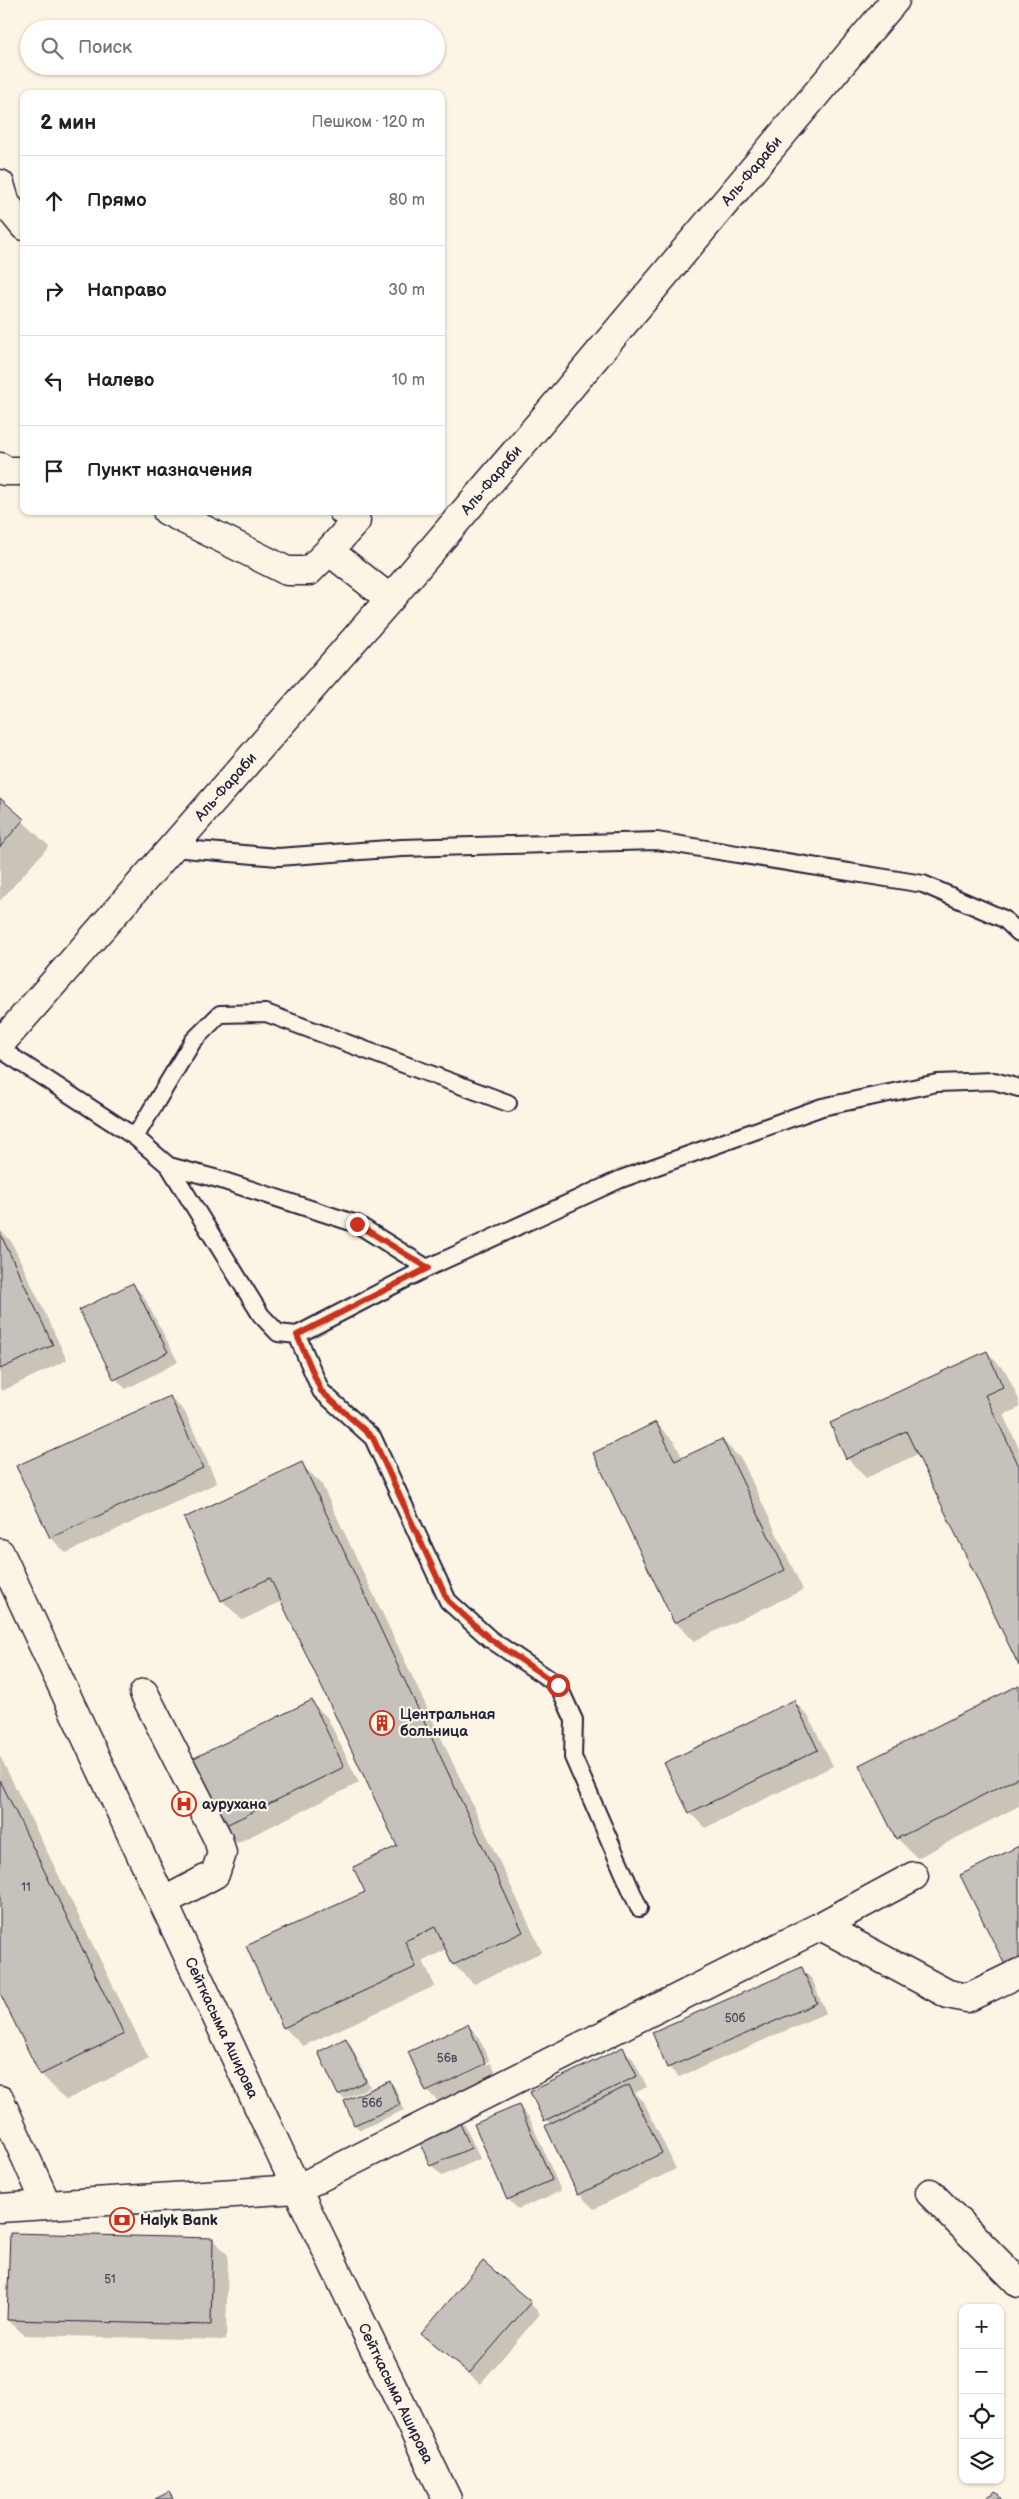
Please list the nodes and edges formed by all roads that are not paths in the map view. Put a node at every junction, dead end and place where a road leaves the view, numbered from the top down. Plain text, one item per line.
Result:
1 (895, 0) edge
2 (0, 184) edge
3 (20, 221) edge
4 (0, 467) edge
5 (20, 471) edge
6 (175, 515) edge
7 (354, 515) edge
8 (329, 551) junction
9 (390, 598) junction
10 (172, 848) junction
11 (1019, 933) edge
12 (0, 1044) edge
13 (0, 1049) edge
14 (1019, 1088) edge
15 (508, 1103) dead end
16 (135, 1137) junction
17 (169, 1166) junction
18 (428, 1268) junction
19 (297, 1335) junction
20 (0, 1553) edge
21 (144, 1693) dead end
22 (914, 1876) dead end
23 (163, 1902) junction
24 (639, 1908) dead end
25 (821, 1926) junction
26 (1019, 1973) edge
27 (0, 2100) edge
28 (297, 2189) junction
29 (930, 2194) dead end
30 (46, 2203) junction
31 (0, 2208) edge
32 (1019, 2283) edge
33 (447, 2499) edge

1 - 9 street, Аль-Фараби
2 - 3 street
4 - 5 street
6 - 8 street
7 - 8 street
8 - 9 street
9 - 10 street, Аль-Фараби
10 - 11 lane
10 - 12 street, Аль-Фараби
13 - 16 lane
14 - 18 lane
15 - 16 lane
16 - 17 lane
17 - 18 lane
17 - 19 lane
18 - 19 lane
19 - 24 lane
20 - 23 street, Сейткасыма Аширова
21 - 23 street
22 - 25 street
23 - 28 street, Сейткасыма Аширова
25 - 26 street
25 - 28 street
27 - 30 street
28 - 30 street
28 - 33 street, Сейткасыма Аширова
29 - 32 street
30 - 31 street

